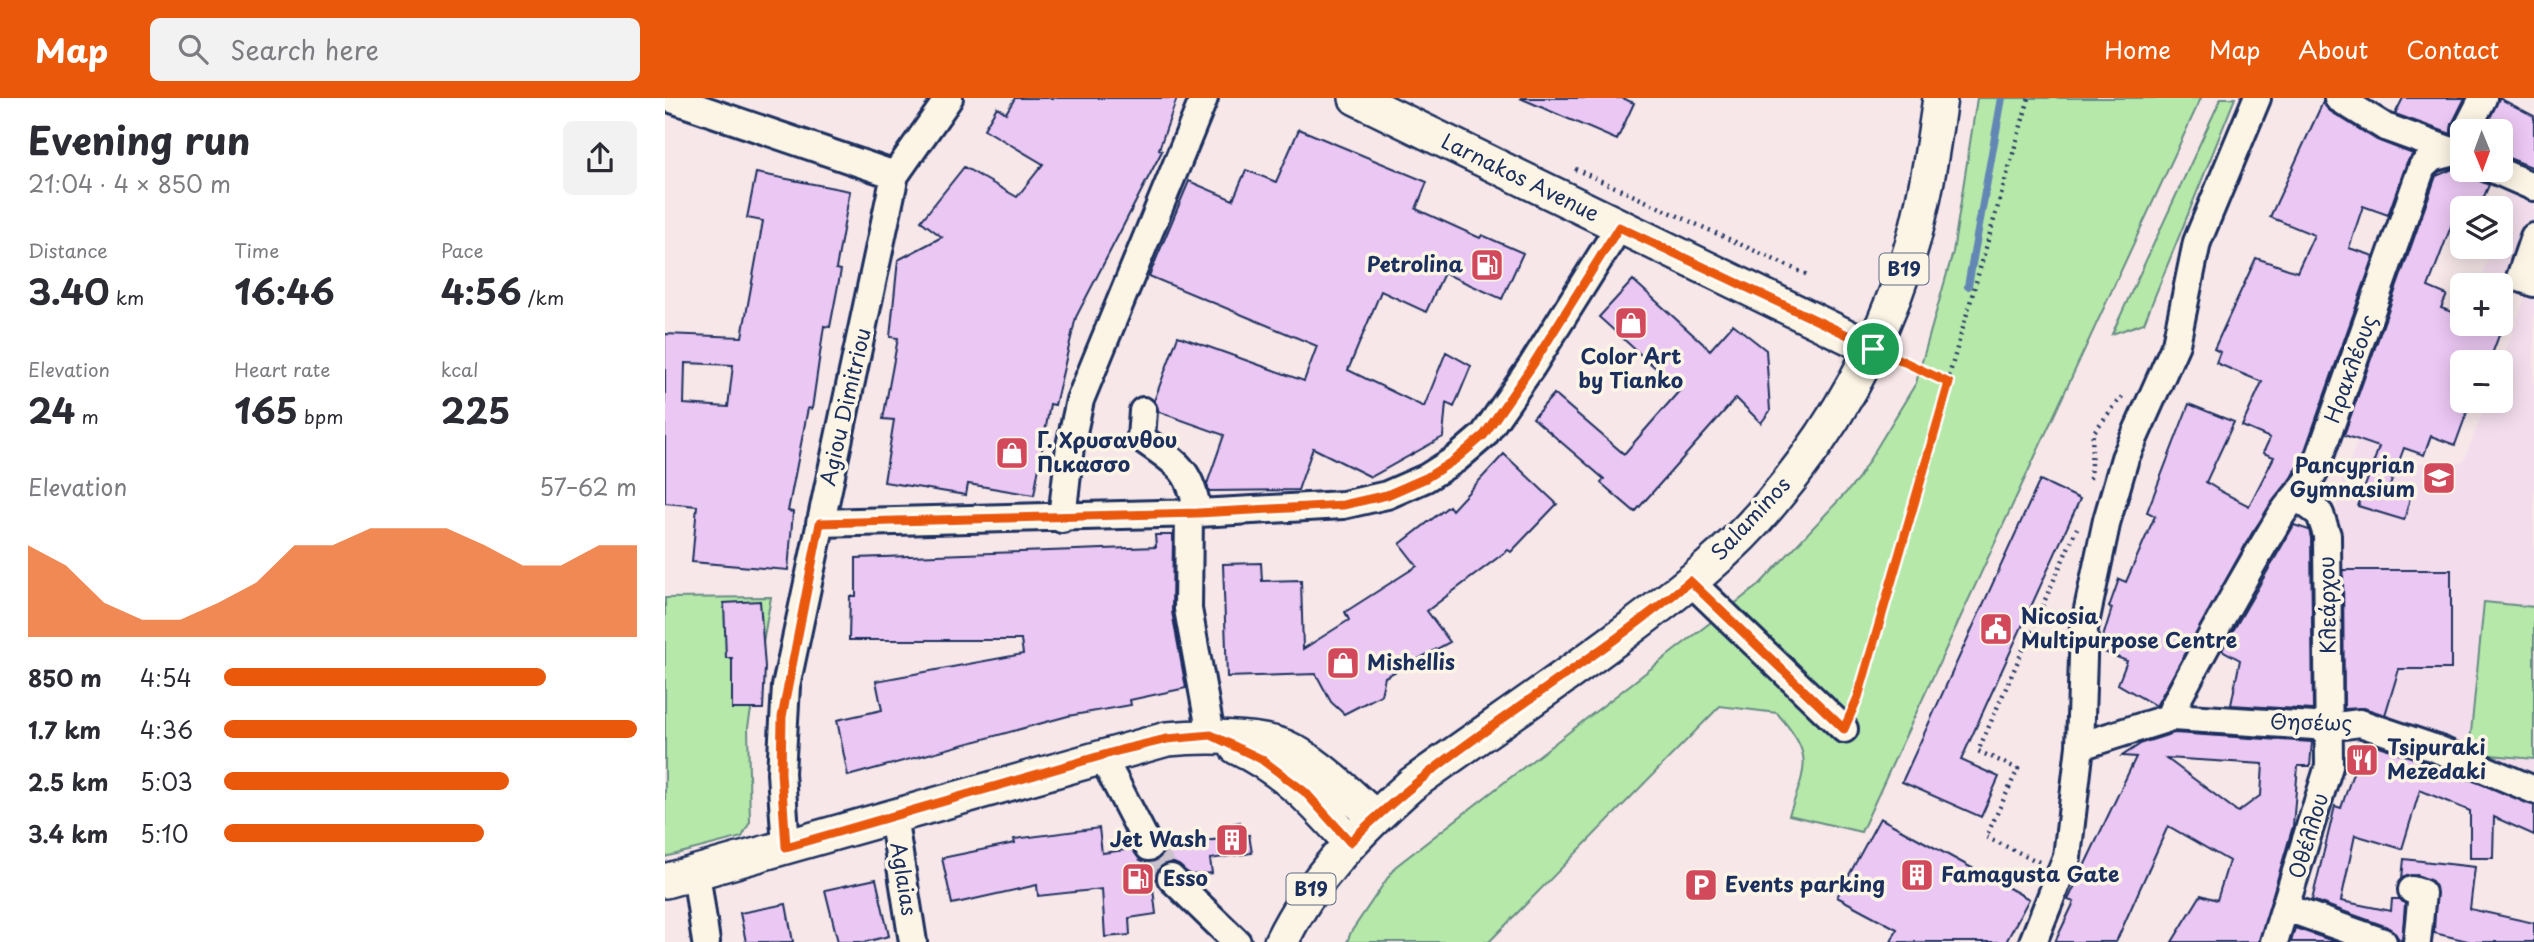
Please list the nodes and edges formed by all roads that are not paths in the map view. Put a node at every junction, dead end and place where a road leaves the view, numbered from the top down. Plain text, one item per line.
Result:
1 (669, 98) edge
2 (949, 98) edge
3 (1204, 98) edge
4 (1356, 98) edge
5 (1940, 98) edge
6 (2257, 98) edge
7 (2338, 98) edge
8 (2483, 98) edge
9 (1395, 107) edge
10 (2473, 119) edge
11 (2450, 142) edge
12 (2450, 149) edge
13 (895, 175) junction
14 (2513, 178) edge
15 (2534, 187) edge
16 (1619, 227) junction
17 (2534, 237) edge
18 (2534, 283) edge
19 (1873, 349) junction
20 (1143, 411) dead end
21 (2297, 497) junction
22 (1193, 513) junction
23 (1062, 519) junction
24 (820, 523) junction
25 (1690, 581) junction
26 (2172, 717) junction
27 (2330, 727) junction
28 (1844, 729) road end
29 (1211, 735) junction
30 (2080, 746) junction
31 (1102, 756) junction
32 (2534, 790) edge
33 (893, 816) junction
34 (1375, 817) junction
35 (1350, 842) junction
36 (786, 847) junction
37 (1149, 847) tunnel mouth
38 (680, 876) edge
39 (1171, 878) tunnel mouth
40 (2412, 890) dead end
41 (2287, 908) junction
42 (706, 942) edge
43 (913, 942) edge
44 (1237, 942) edge
45 (1282, 942) edge
46 (2033, 942) edge
47 (2274, 942) edge
48 (2383, 942) edge
49 (2417, 942) edge

1 - 13 street
2 - 13 street
3 - 23 street
4 - 9 main road, Larnakos Avenue
5 - 19 main road, Salaminos / B19
6 - 30 street
7 - 11 street
8 - 10 street
9 - 16 main road, Larnakos Avenue
12 - 21 street, Ηρακλέους
13 - 24 street, Agiou Dimitriou
14 - 15 street
16 - 19 main road, Larnakos Avenue
16 - 22 street
17 - 18 street
19 - 25 main road, Salaminos / B19
20 - 22 street
21 - 26 street, Ηρακλέους
21 - 27 street, Κλεάρχου
22 - 23 street
22 - 29 street
23 - 24 street
24 - 36 street, Agiou Dimitriou
25 - 28 street
25 - 34 main road, Salaminos / B19
26 - 27 street, Θησέως
26 - 30 street, Θησέως
27 - 32 street, Θησέως
27 - 41 street, Οθέλλου
29 - 31 main road
29 - 34 main road
29 - 35 main road
30 - 46 street
31 - 33 main road
31 - 37 street
33 - 36 main road
33 - 43 street, Aglaias
34 - 35 main road, Salaminos / B19
35 - 45 main road, Salaminos / B19
36 - 38 main road
38 - 42 street
39 - 44 street
40 - 49 street
41 - 47 street, Οθέλλου
41 - 48 street

